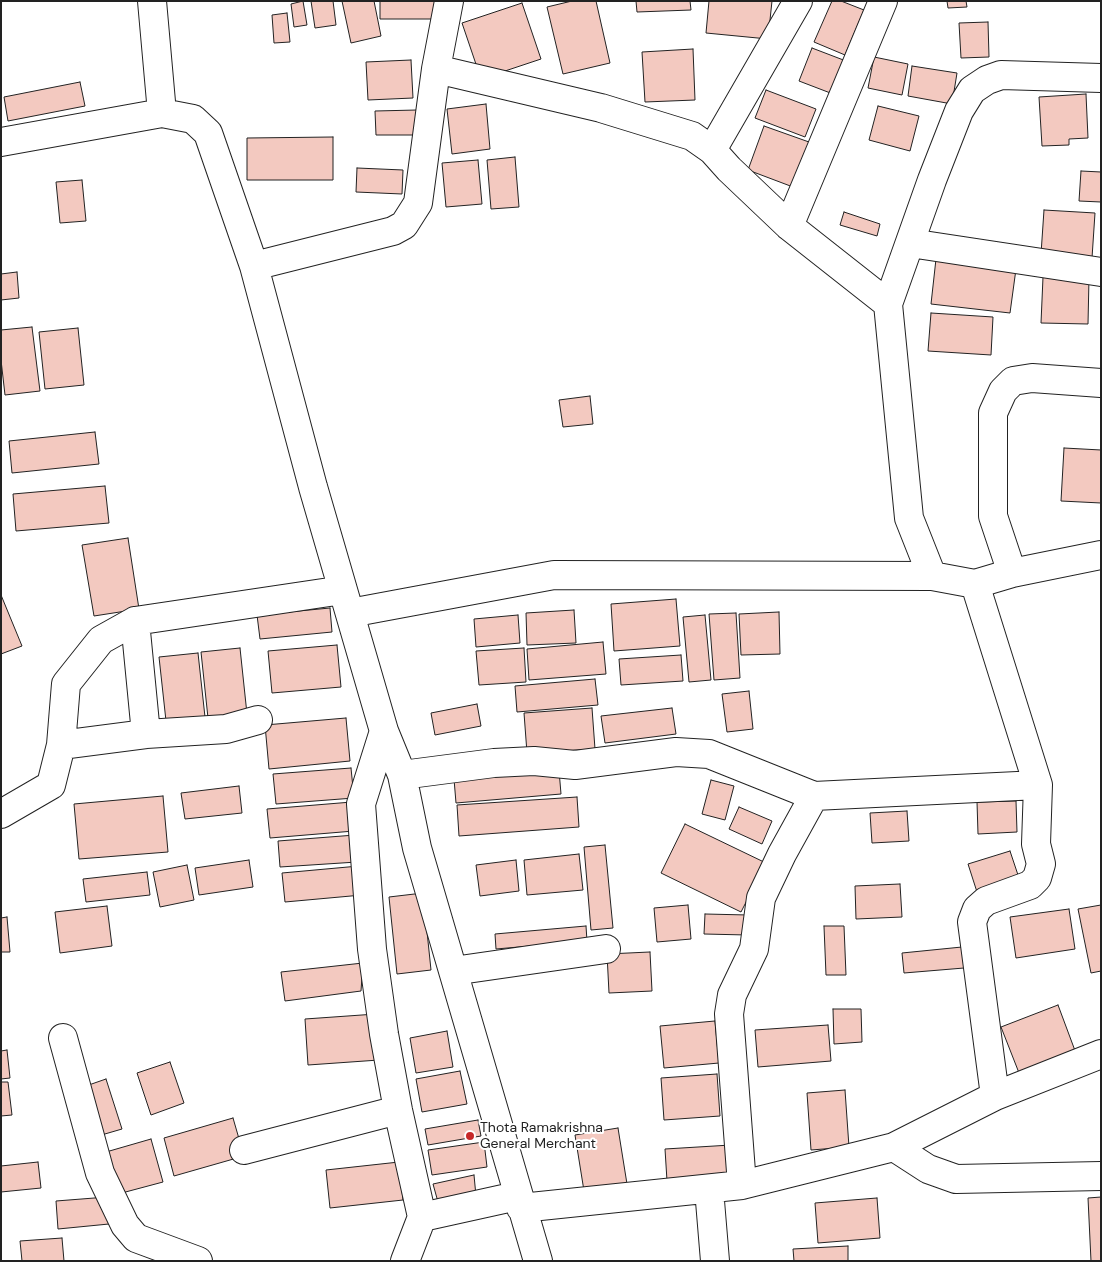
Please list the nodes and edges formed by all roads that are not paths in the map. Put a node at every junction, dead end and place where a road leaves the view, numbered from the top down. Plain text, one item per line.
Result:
1 (152, 1) edge
2 (449, 1) edge
3 (798, 1) edge
4 (883, 1) edge
5 (436, 69) junction
6 (1101, 78) edge
7 (162, 113) junction
8 (1, 142) edge
9 (712, 150) junction
10 (789, 226) junction
11 (910, 243) junction
12 (254, 266) junction
13 (1101, 272) edge
14 (888, 304) junction
15 (1101, 383) edge
16 (1101, 555) edge
17 (1012, 573) junction
18 (932, 576) junction
19 (975, 584) junction
20 (346, 602) junction
21 (135, 621) junction
22 (258, 720) dead end
23 (384, 731) junction
24 (146, 734) junction
25 (61, 745) junction
26 (402, 775) junction
27 (1038, 785) junction
28 (814, 796) junction
29 (1, 814) edge
30 (606, 949) dead end
31 (453, 970) junction
32 (63, 1038) dead end
33 (1101, 1054) edge
34 (995, 1096) junction
35 (398, 1110) junction
36 (894, 1147) junction
37 (244, 1150) dead end
38 (1101, 1176) edge
39 (742, 1185) junction
40 (709, 1189) junction
41 (520, 1202) junction
42 (422, 1217) junction
43 (198, 1261) edge
44 (404, 1261) edge
45 (538, 1261) edge
46 (715, 1261) edge

1 - 7 street
2 - 5 street
3 - 9 street
4 - 10 street
5 - 9 street
5 - 12 street
6 - 11 street
7 - 8 street
7 - 12 street
9 - 10 street
10 - 14 street
11 - 13 street
11 - 14 street
12 - 20 street
14 - 18 street
15 - 17 street
16 - 17 street
17 - 19 street
18 - 19 street
18 - 20 street
19 - 27 street
20 - 21 street
20 - 23 street
21 - 24 street
21 - 25 street
22 - 24 street
23 - 26 street
23 - 35 street
24 - 25 street
25 - 29 street
26 - 28 street
26 - 31 street
27 - 28 street
27 - 34 street
28 - 39 street
30 - 31 street
31 - 41 street
32 - 43 street
33 - 34 street
34 - 36 street
35 - 37 street
35 - 42 street
36 - 38 street
36 - 39 street
39 - 40 street
40 - 41 street
40 - 46 street
41 - 42 street
41 - 45 street
42 - 44 street

